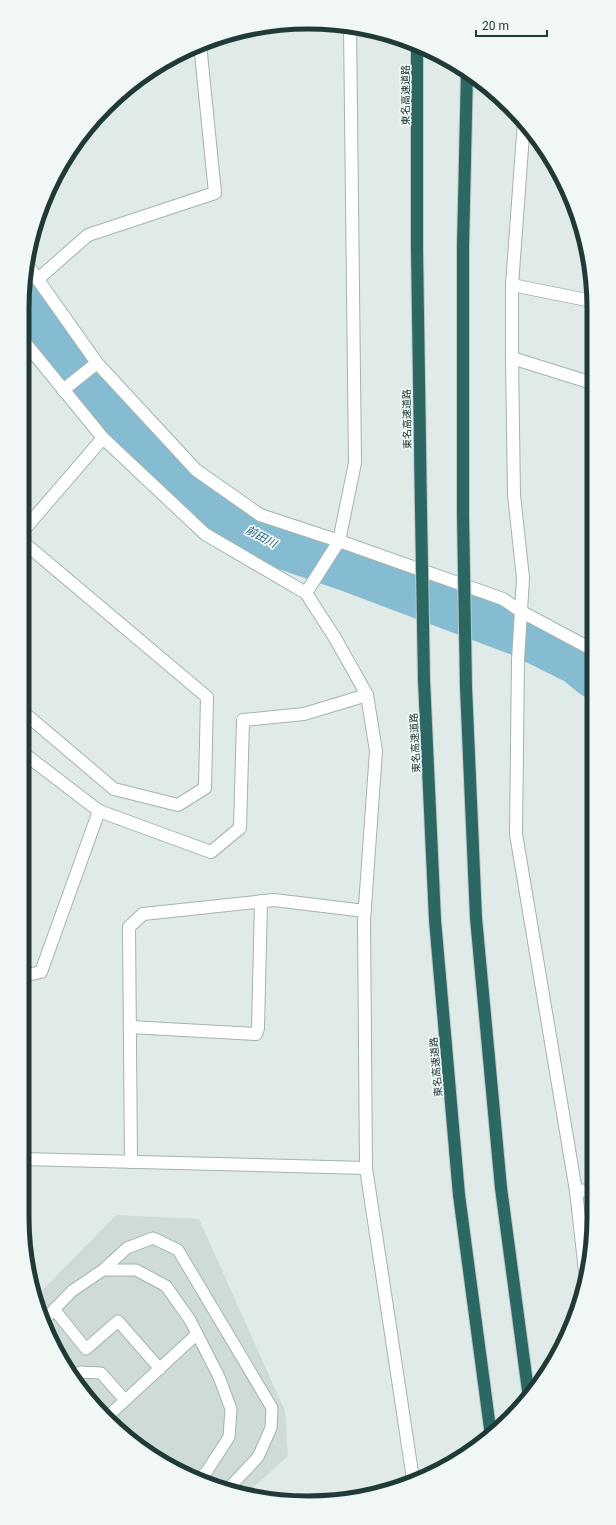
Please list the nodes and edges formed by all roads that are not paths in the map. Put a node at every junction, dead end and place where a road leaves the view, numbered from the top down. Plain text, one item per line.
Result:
1 (350, 32) edge
2 (201, 50) edge
3 (417, 51) edge
4 (467, 79) edge
5 (523, 131) edge
6 (31, 270) edge
7 (38, 279) junction
8 (512, 285) junction
9 (587, 300) edge
10 (29, 348) edge
11 (512, 358) junction
12 (98, 363) junction
13 (587, 381) edge
14 (63, 390) junction
15 (103, 438) junction
16 (29, 524) edge
17 (339, 541) junction
18 (29, 547) edge
19 (306, 594) junction
20 (522, 612) junction
21 (587, 645) edge
22 (367, 695) junction
23 (29, 717) edge
24 (29, 757) edge
25 (99, 811) junction
26 (261, 901) junction
27 (365, 912) junction
28 (29, 975) edge
29 (130, 1028) junction
30 (29, 1159) edge
31 (131, 1162) junction
32 (366, 1168) junction
33 (587, 1190) edge
34 (576, 1191) junction
35 (584, 1260) edge
36 (103, 1270) junction
37 (54, 1310) junction
38 (47, 1316) edge
39 (198, 1334) junction
40 (160, 1369) junction
41 (78, 1374) edge
42 (527, 1390) edge
43 (125, 1400) junction
44 (111, 1414) edge
45 (489, 1429) edge
46 (202, 1476) edge
47 (413, 1476) edge
48 (232, 1485) edge

1 - 17 street
2 - 7 street
3 - 45 highway, 東名高速道路, bridge
4 - 42 highway, bridge
5 - 8 street
6 - 7 street
7 - 12 street
8 - 9 street
8 - 11 street
10 - 14 street
11 - 13 street
11 - 20 street
12 - 14 street
12 - 17 street
14 - 15 street
15 - 16 street
15 - 19 street
17 - 19 street
17 - 20 street
18 - 23 street
19 - 22 street
20 - 21 street
20 - 34 street
22 - 25 street
22 - 27 street
24 - 25 street
25 - 28 street
26 - 27 street
26 - 29 street
26 - 29 street
27 - 32 street
29 - 31 street
30 - 31 street
31 - 32 street
32 - 47 street
33 - 34 street
34 - 35 street
36 - 37 lane
36 - 39 lane
36 - 48 lane
37 - 38 lane
37 - 40 lane
39 - 40 lane
39 - 46 lane
40 - 43 lane
41 - 43 lane
43 - 44 lane

